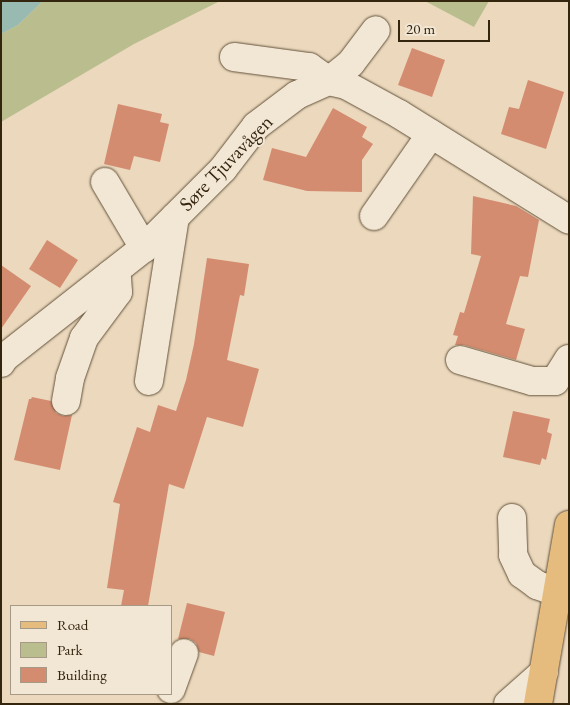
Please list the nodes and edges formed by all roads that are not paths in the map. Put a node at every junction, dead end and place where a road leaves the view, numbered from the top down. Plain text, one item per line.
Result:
1 (376, 30) dead end
2 (234, 58) dead end
3 (329, 81) junction
4 (431, 134) junction
5 (105, 182) dead end
6 (374, 216) dead end
7 (175, 217) junction
8 (569, 220) edge
9 (144, 248) junction
10 (112, 274) junction
11 (569, 359) edge
12 (460, 360) dead end
13 (1, 363) edge
14 (149, 381) dead end
15 (66, 401) dead end
16 (512, 518) dead end
17 (569, 525) edge
18 (556, 592) junction
19 (184, 653) dead end
20 (544, 672) junction
21 (172, 686) edge
22 (508, 704) edge
23 (538, 704) edge

1 - 3 street, Søre Tjuvavågen
2 - 3 street
3 - 4 street
3 - 7 street, Søre Tjuvavågen
4 - 6 street
4 - 8 street
5 - 9 street
7 - 9 street, Søre Tjuvavågen
7 - 14 street, Søre Tjuvavågen
9 - 10 street, Søre Tjuvavågen
10 - 13 street, Søre Tjuvavågen
10 - 15 street
11 - 12 street
16 - 18 street
17 - 18 main road
18 - 20 main road
19 - 21 street
20 - 22 street
20 - 23 main road

